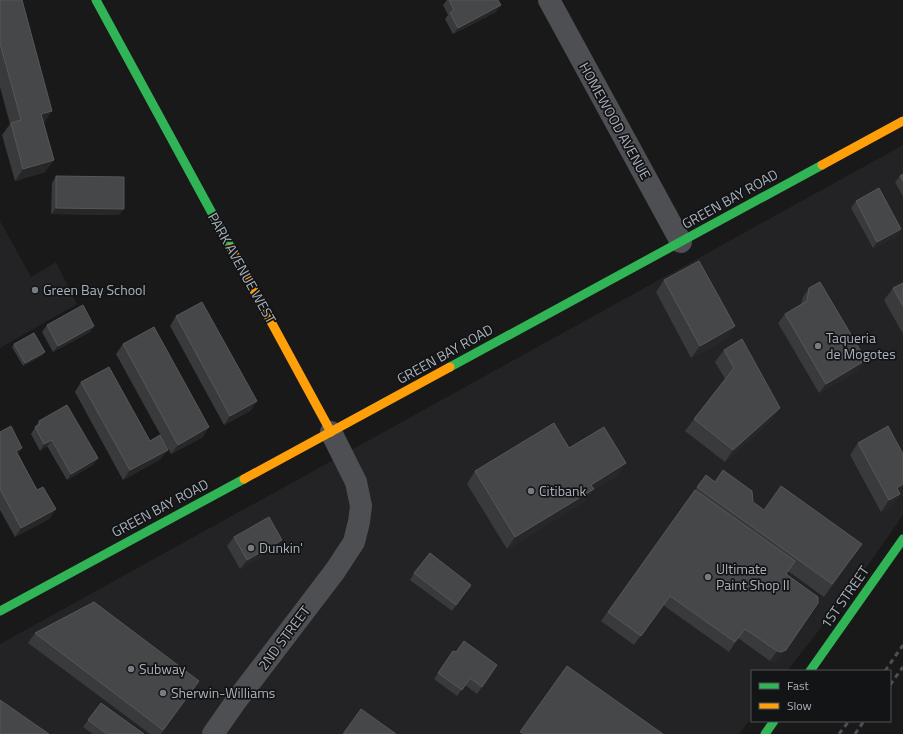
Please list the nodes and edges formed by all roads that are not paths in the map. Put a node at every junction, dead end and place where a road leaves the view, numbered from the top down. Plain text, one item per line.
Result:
1 (96, 0) edge
2 (549, 0) edge
3 (903, 121) edge
4 (681, 242) junction
5 (331, 432) junction
6 (903, 539) edge
7 (354, 542) joint
8 (0, 611) edge
9 (811, 670) edge
10 (773, 722) edge
11 (213, 734) edge
12 (765, 734) edge

1 - 5 main road, PARK AVENUE WEST
2 - 4 street, HOMEWOOD AVENUE
3 - 4 main road, GREEN BAY ROAD
4 - 5 main road, GREEN BAY ROAD
5 - 7 street, PARK AVENUE WEST
5 - 8 main road, GREEN BAY ROAD
6 - 9 main road, 1ST STREET
7 - 11 street, 2ND STREET
10 - 12 main road

